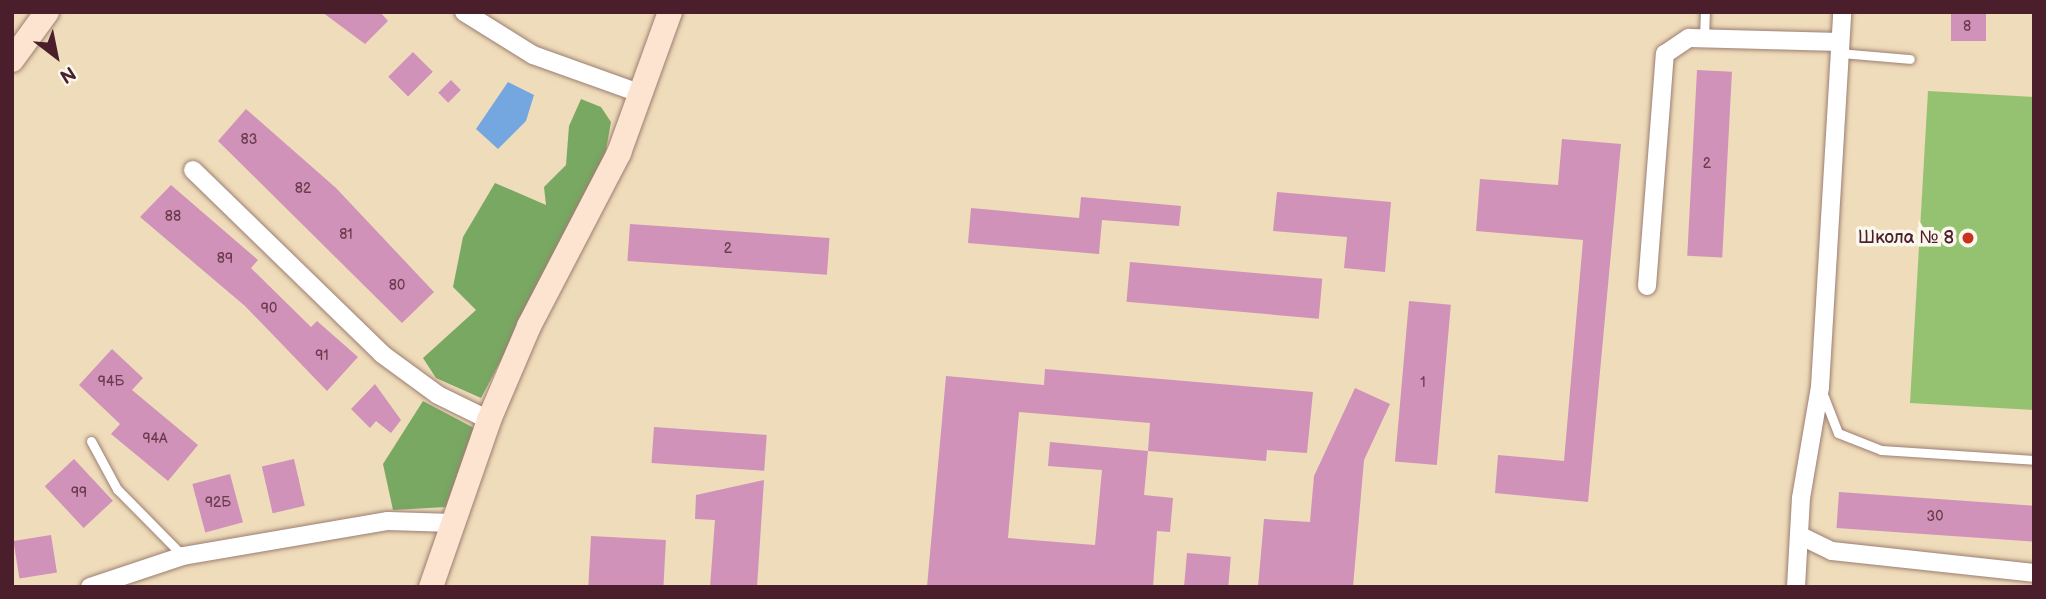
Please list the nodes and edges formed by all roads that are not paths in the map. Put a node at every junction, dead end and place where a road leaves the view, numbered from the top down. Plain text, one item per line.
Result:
1 (47, 12) edge
2 (464, 12) edge
3 (670, 12) edge
4 (1705, 12) edge
5 (1842, 12) edge
6 (1704, 38) junction
7 (1840, 47) junction
8 (1910, 59) dead end
9 (12, 60) edge
10 (642, 94) junction
11 (193, 170) dead end
12 (1647, 286) dead end
13 (1820, 387) junction
14 (489, 420) junction
15 (92, 441) dead end
16 (2034, 460) edge
17 (453, 523) junction
18 (1803, 537) junction
19 (183, 556) junction
20 (2034, 573) edge
21 (90, 587) edge
22 (431, 587) edge
23 (1796, 587) edge

1 - 9 street
2 - 10 street
3 - 10 street
4 - 6 lane
5 - 7 street
6 - 7 street
6 - 12 street
7 - 8 lane
7 - 13 street
10 - 14 street
11 - 14 street
13 - 16 lane
13 - 18 street
14 - 17 street
15 - 19 lane
17 - 19 street
17 - 22 street
18 - 20 street
18 - 23 street
19 - 21 street

